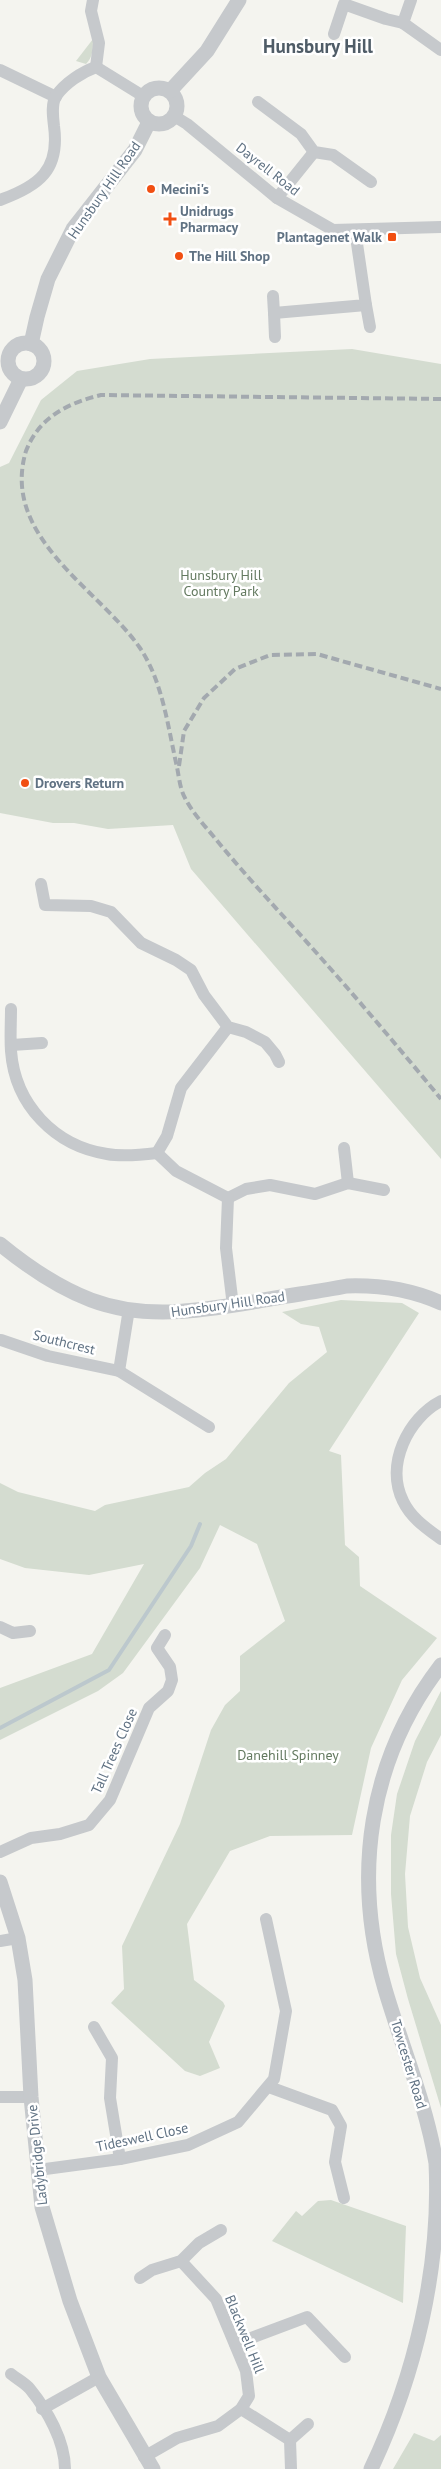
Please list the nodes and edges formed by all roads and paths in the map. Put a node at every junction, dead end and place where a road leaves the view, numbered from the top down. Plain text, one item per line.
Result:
1 (93, 0) edge
2 (239, 0) edge
3 (411, 0) edge
4 (403, 23) junction
5 (334, 34) dead end
6 (441, 50) edge
7 (96, 66) junction
8 (0, 70) edge
9 (170, 91) junction
10 (143, 96) junction
11 (56, 97) junction
12 (258, 102) dead end
13 (174, 116) junction
14 (149, 122) junction
15 (314, 152) junction
16 (371, 182) dead end
17 (276, 198) junction
18 (0, 200) edge
19 (441, 227) edge
20 (356, 230) junction
21 (273, 296) dead end
22 (366, 305) junction
23 (274, 313) junction
24 (370, 327) dead end
25 (275, 338) dead end
26 (31, 344) junction
27 (5, 352) edge
28 (21, 379) junction
29 (0, 422) edge
30 (41, 884) dead end
31 (11, 1009) dead end
32 (228, 1028) junction
33 (42, 1043) dead end
34 (12, 1045) junction
35 (279, 1062) dead end
36 (344, 1148) dead end
37 (157, 1153) junction
38 (348, 1183) junction
39 (384, 1190) dead end
40 (228, 1198) junction
41 (0, 1244) edge
42 (441, 1303) edge
43 (234, 1306) junction
44 (129, 1310) junction
45 (2, 1340) dead end
46 (119, 1371) junction
47 (441, 1401) edge
48 (209, 1427) dead end
49 (441, 1539) edge
50 (0, 1627) edge
51 (30, 1631) dead end
52 (165, 1635) dead end
53 (441, 1665) edge
54 (0, 1852) edge
55 (0, 1882) edge
56 (266, 1919) dead end
57 (18, 1938) junction
58 (0, 1941) edge
59 (94, 2027) dead end
60 (269, 2087) junction
61 (0, 2097) edge
62 (31, 2097) junction
63 (120, 2159) junction
64 (38, 2170) junction
65 (344, 2198) dead end
66 (221, 2230) dead end
67 (181, 2261) junction
68 (140, 2278) dead end
69 (235, 2344) junction
70 (344, 2357) dead end
71 (12, 2374) dead end
72 (99, 2377) junction
73 (42, 2409) junction
74 (241, 2409) junction
75 (308, 2424) dead end
76 (290, 2440) junction
77 (148, 2463) edge
78 (65, 2469) edge
79 (291, 2469) edge
80 (371, 2469) edge

1 - 7 street
2 - 9 street
3 - 4 street
4 - 5 street
4 - 6 street
7 - 10 street
7 - 11 street
8 - 11 street
9 - 10 street
9 - 13 street
10 - 14 street
11 - 18 street
12 - 15 street
13 - 14 street
13 - 17 street, Dayrell Road
14 - 26 street, Hunsbury Hill Road
15 - 16 street
15 - 17 street
17 - 20 street, Dayrell Road
19 - 20 street, Dayrell Road
20 - 22 street
21 - 23 street
22 - 23 street
22 - 24 street
23 - 25 street
26 - 27 street
26 - 28 street
27 - 28 street
28 - 29 street
30 - 32 street
31 - 34 street
32 - 35 street
32 - 37 street
33 - 34 street
34 - 37 street
36 - 38 street
37 - 40 street
38 - 39 street
38 - 40 street
40 - 43 street
41 - 44 street, Hunsbury Hill Road
42 - 43 street, Hunsbury Hill Road
43 - 44 street, Hunsbury Hill Road
44 - 46 street
45 - 46 street, Southcrest
46 - 48 street, Southcrest
47 - 49 street
50 - 51 street
52 - 54 street, Tall Trees Close
53 - 80 street, Towcester Road
55 - 57 street, Ladybridge Drive
56 - 60 street, Tideswell Close
57 - 58 street
57 - 62 street, Ladybridge Drive
59 - 63 street
60 - 63 street, Tideswell Close
60 - 65 street
61 - 62 street
62 - 64 street, Ladybridge Drive
63 - 64 street, Tideswell Close
64 - 72 street, Ladybridge Drive
66 - 67 street
67 - 68 street
67 - 69 street, Blackwell Hill
69 - 70 street
69 - 74 street, Blackwell Hill
71 - 73 street
72 - 73 street
72 - 77 street, Ladybridge Drive
73 - 78 street
74 - 76 street
74 - 77 street
75 - 76 street
76 - 79 street

